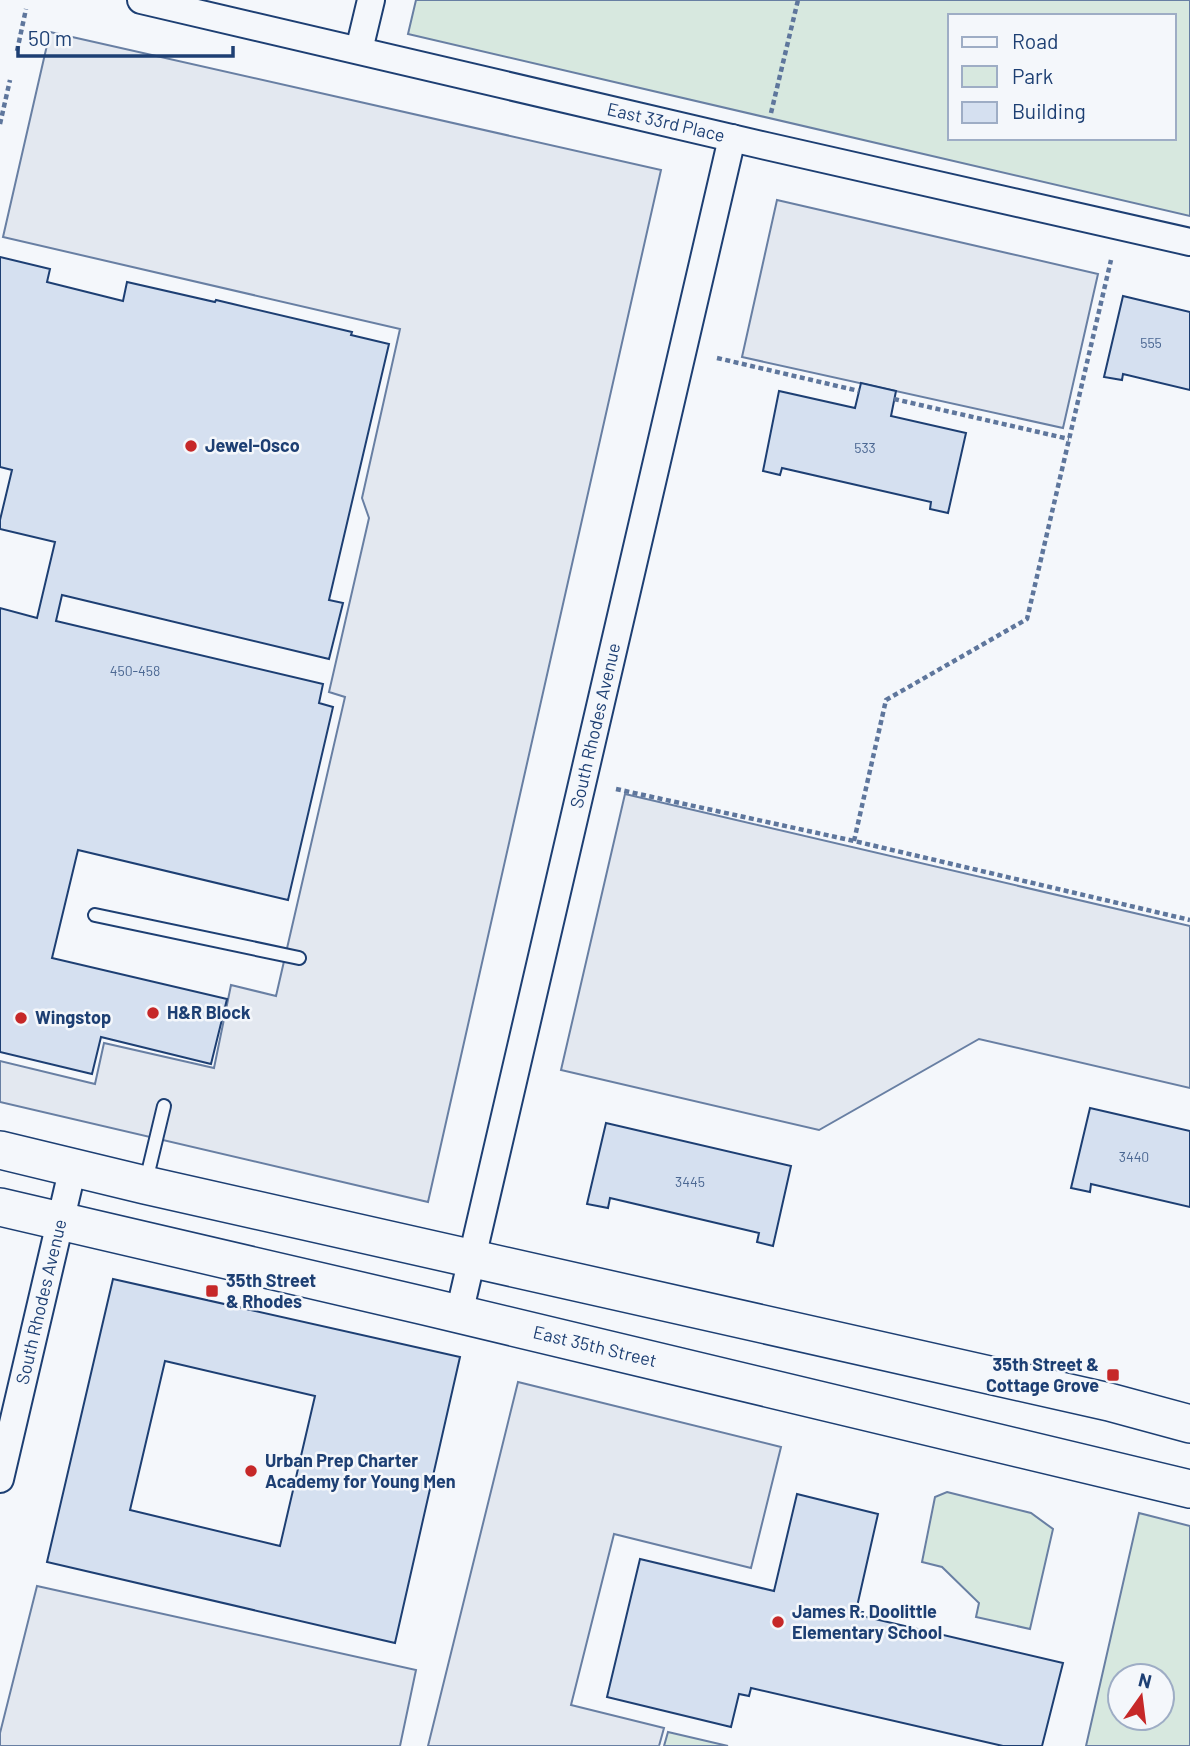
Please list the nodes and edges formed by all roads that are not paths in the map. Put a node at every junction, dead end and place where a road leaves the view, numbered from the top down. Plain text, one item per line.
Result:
1 (141, 0) edge
2 (371, 0) edge
3 (359, 50) junction
4 (732, 138) junction
5 (1190, 242) edge
6 (95, 915) dead end
7 (299, 958) dead end
8 (164, 1106) dead end
9 (0, 1150) edge
10 (73, 1167) junction
11 (145, 1185) junction
12 (0, 1208) edge
13 (60, 1222) junction
14 (472, 1259) junction
15 (459, 1314) junction
16 (1190, 1424) edge
17 (0, 1479) edge
18 (1190, 1489) edge

1 - 3 street, East 33rd Place
2 - 3 street
3 - 4 street, East 33rd Place
4 - 5 street, East 33rd Place
4 - 14 street, South Rhodes Avenue
6 - 7 lane
8 - 11 lane
9 - 10 main road
10 - 11 main road
10 - 13 street, South Rhodes Avenue
11 - 14 main road
12 - 13 main road, East 35th Street
13 - 15 main road, East 35th Street
13 - 17 street, South Rhodes Avenue
14 - 15 street, South Rhodes Avenue
14 - 16 main road
15 - 18 main road, East 35th Street

